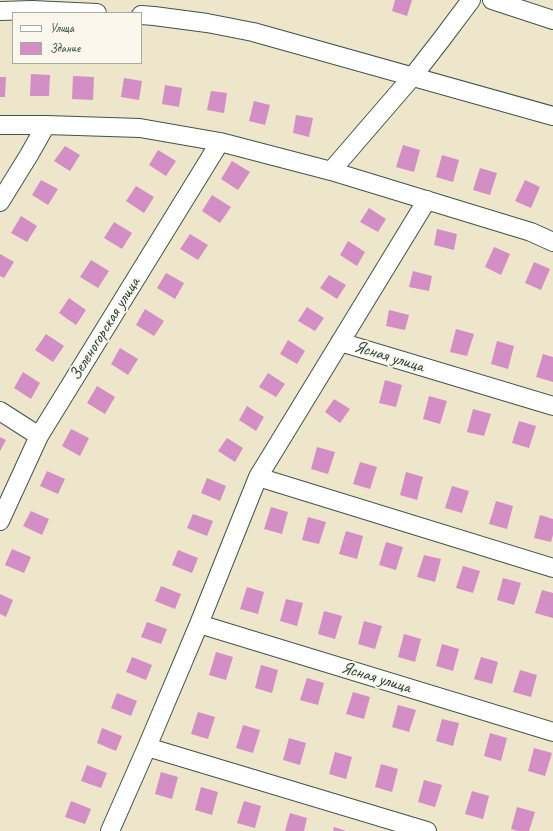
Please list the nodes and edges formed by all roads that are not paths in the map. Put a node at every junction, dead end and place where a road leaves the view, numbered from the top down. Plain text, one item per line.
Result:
1 (470, 0) edge
2 (492, 0) edge
3 (0, 11) edge
4 (75, 12) edge
5 (142, 15) edge
6 (553, 20) edge
7 (413, 76) junction
8 (553, 116) edge
9 (0, 125) edge
10 (46, 125) junction
11 (220, 142) junction
12 (332, 171) junction
13 (427, 200) junction
14 (0, 202) edge
15 (553, 242) edge
16 (340, 342) junction
17 (553, 406) edge
18 (0, 411) edge
19 (39, 436) junction
20 (258, 477) junction
21 (0, 521) edge
22 (553, 568) edge
23 (199, 624) junction
24 (553, 732) edge
25 (147, 746) junction
26 (110, 831) edge
27 (427, 831) edge

1 - 7 street
2 - 6 street
3 - 4 street
5 - 7 street
7 - 8 street
7 - 12 street
9 - 10 street
10 - 11 street
10 - 14 street
11 - 12 street
11 - 19 street, Зеленогорская улица
12 - 13 street
13 - 15 street
13 - 16 street, Ясная улица
16 - 17 street, Ясная улица
16 - 20 street, Ясная улица
18 - 19 street
19 - 21 street, Зеленогорская улица
20 - 22 street
20 - 23 street, Ясная улица
23 - 24 street, Ясная улица
23 - 25 street, Ясная улица
25 - 26 street, Ясная улица
25 - 27 street

